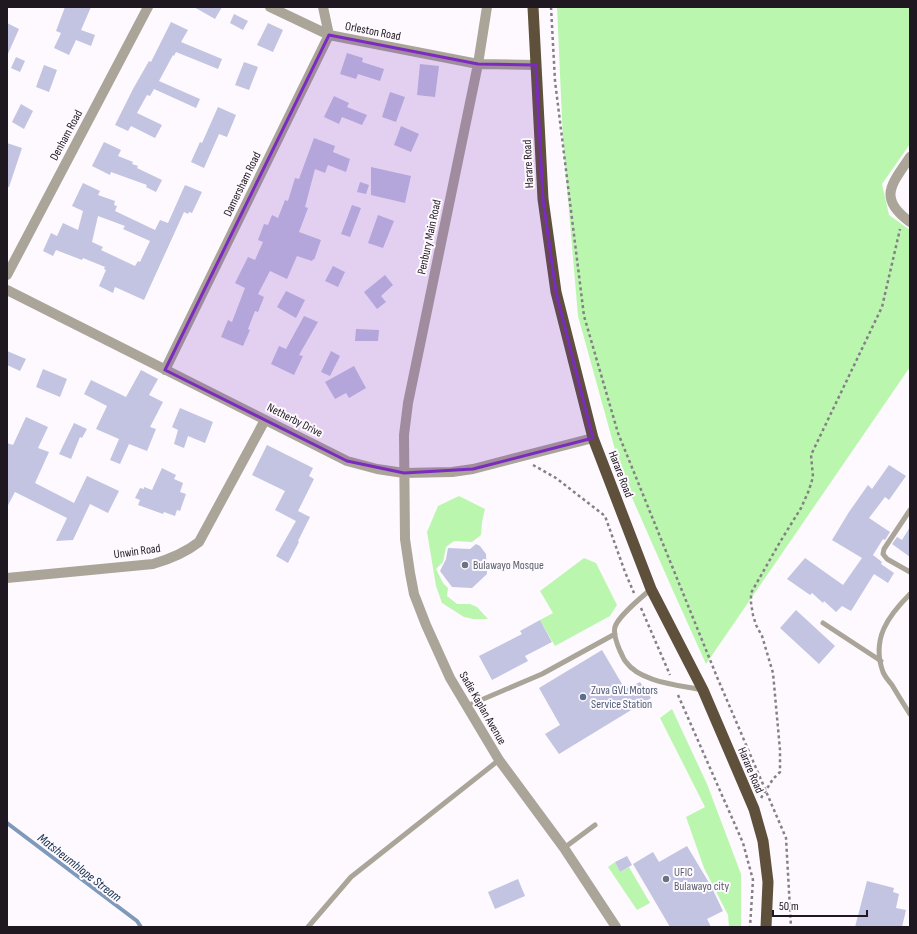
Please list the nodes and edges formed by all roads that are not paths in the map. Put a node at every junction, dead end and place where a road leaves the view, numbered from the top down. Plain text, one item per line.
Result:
1 (148, 7) edge
2 (270, 7) edge
3 (323, 7) edge
4 (487, 7) edge
5 (533, 7) edge
6 (329, 35) junction
7 (478, 64) junction
8 (536, 65) junction
9 (910, 157) edge
10 (907, 220) edge
11 (7, 275) edge
12 (7, 290) edge
13 (165, 370) junction
14 (265, 420) junction
15 (593, 438) junction
16 (404, 473) junction
17 (910, 510) edge
18 (910, 572) edge
19 (7, 578) edge
20 (651, 589) junction
21 (910, 594) edge
22 (824, 623) dead end
23 (615, 634) junction
24 (881, 661) junction
25 (703, 690) junction
26 (467, 706) junction
27 (910, 714) edge
28 (499, 760) junction
29 (595, 825) dead end
30 (564, 848) junction
31 (308, 927) edge
32 (616, 927) edge
33 (766, 927) edge

1 - 11 street, Denham Road
2 - 6 street, Orleston Road
3 - 6 street
4 - 7 street, Penbury Main Road
5 - 8 highway, Harare Road
6 - 7 street, Orleston Road
6 - 13 street, Damersham Road
7 - 8 street, Orleston Road
7 - 16 street, Penbury Main Road
8 - 15 highway, Harare Road
9 - 10 street
12 - 13 street, Netherby Drive
13 - 14 street, Netherby Drive
14 - 16 street, Netherby Drive
14 - 19 street, Unwin Road
15 - 16 street, Netherby Drive
15 - 20 highway, Harare Road
16 - 26 street, Sadie Kaplan Avenue
17 - 18 lane
20 - 23 lane
20 - 25 highway, Harare Road
21 - 24 lane
22 - 24 lane
23 - 25 lane
23 - 26 lane
24 - 27 lane
25 - 33 highway, Harare Road
26 - 28 street, Sadie Kaplan Avenue
28 - 30 street, Sadie Kaplan Avenue
28 - 31 lane
29 - 30 lane
30 - 32 street, Sadie Kaplan Avenue

